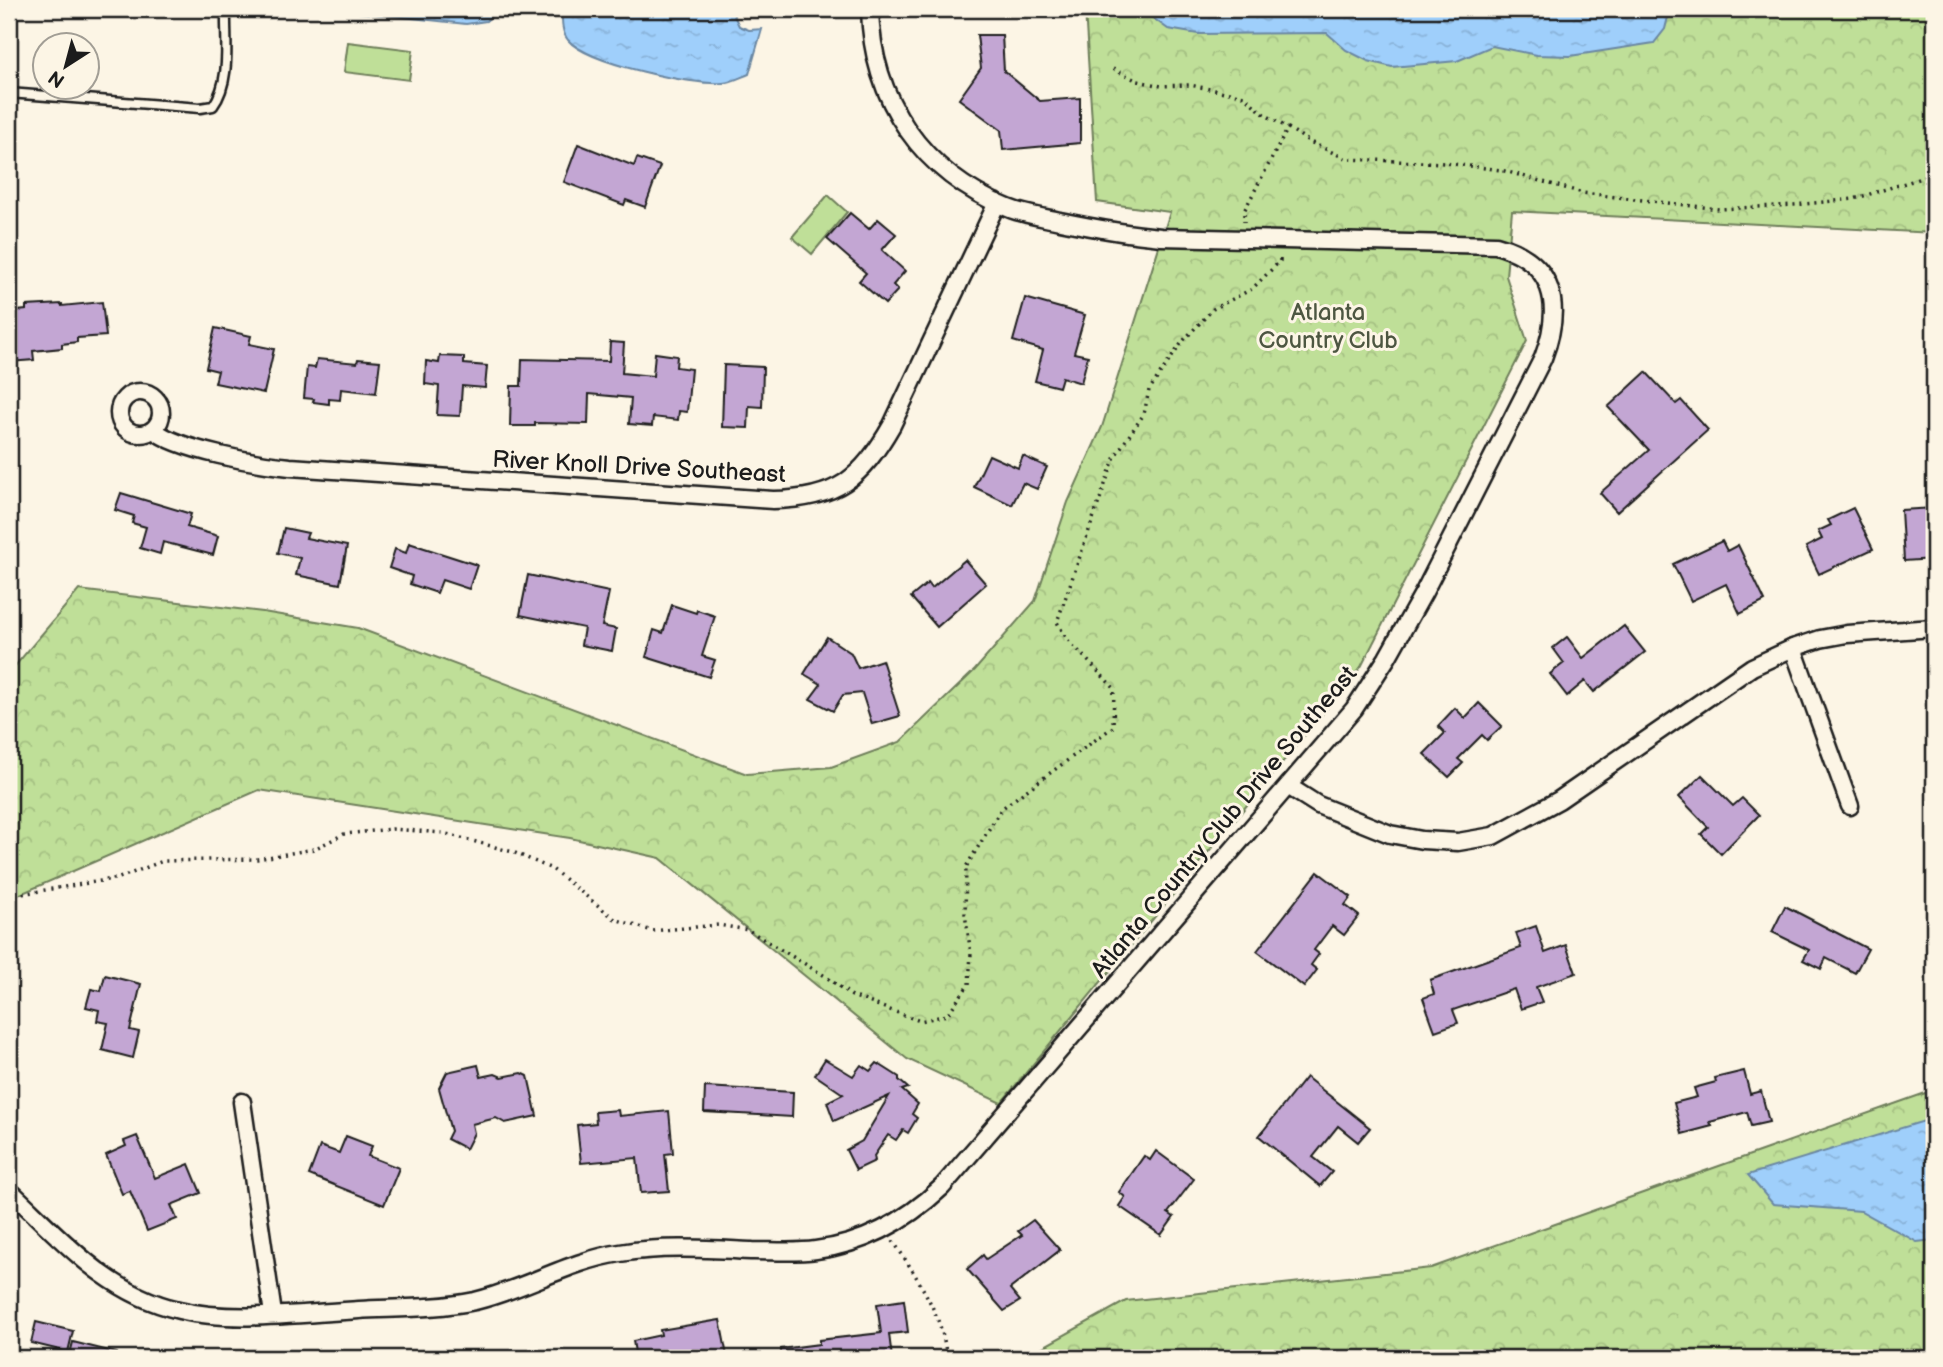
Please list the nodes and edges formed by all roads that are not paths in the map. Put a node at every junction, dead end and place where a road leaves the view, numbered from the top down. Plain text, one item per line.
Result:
1 (226, 9) edge
2 (870, 9) edge
3 (9, 93) edge
4 (998, 204) junction
5 (154, 430) dead end
6 (1934, 628) edge
7 (1793, 648) junction
8 (1288, 786) junction
9 (1850, 806) dead end
10 (242, 1102) dead end
11 (9, 1190) edge
12 (273, 1314) junction

1 - 3 lane
2 - 4 street, Atlanta Country Club Drive Southeast
4 - 5 street, River Knoll Drive Southeast
4 - 8 street, Atlanta Country Club Drive Southeast
6 - 7 street
7 - 8 street
7 - 9 street
8 - 12 street, Atlanta Country Club Drive Southeast
10 - 12 street
11 - 12 street, Atlanta Country Club Drive Southeast

